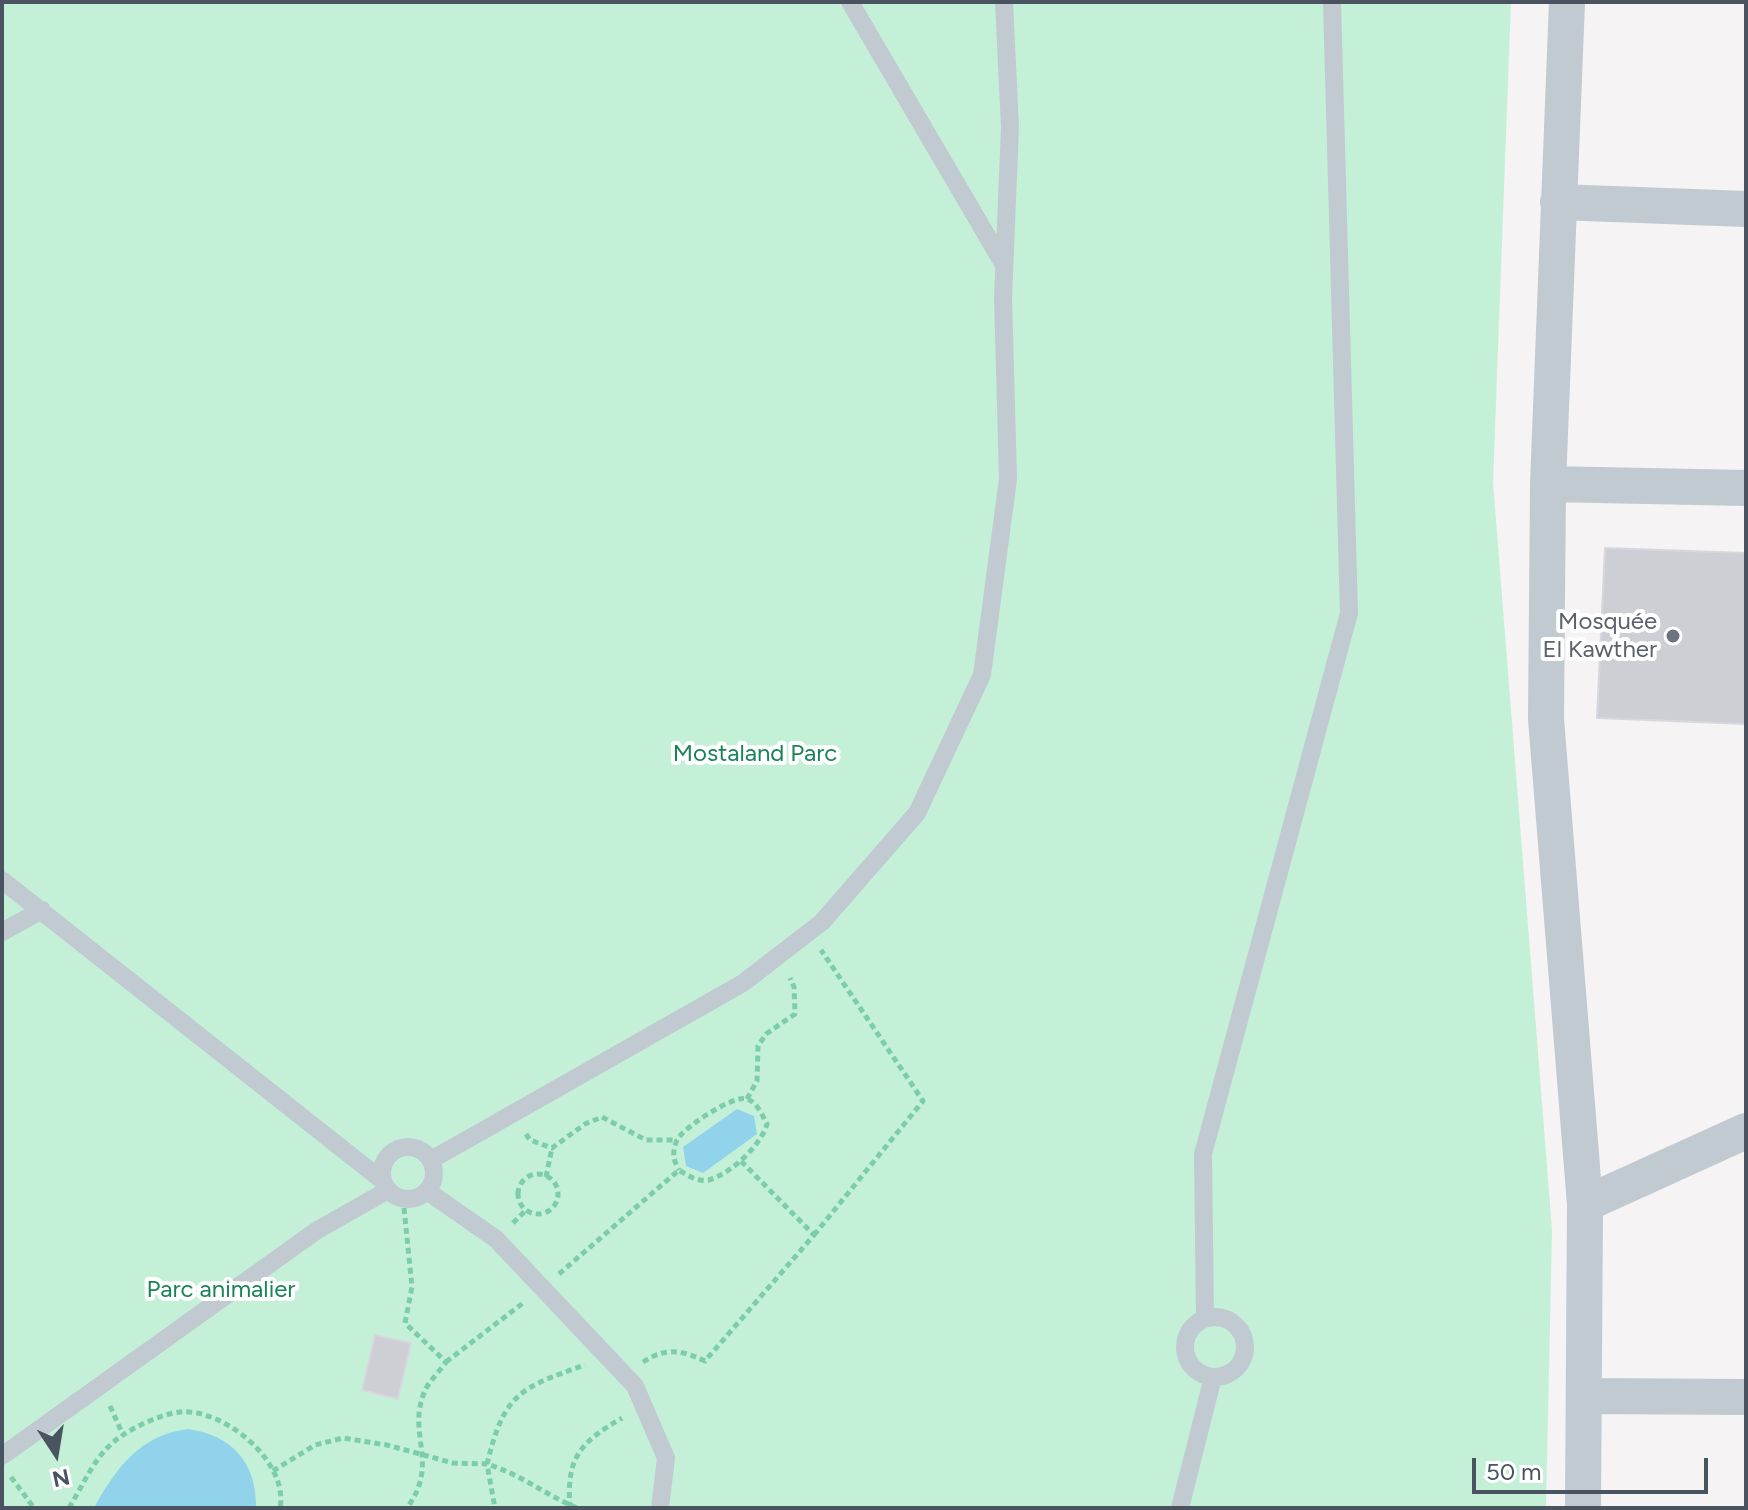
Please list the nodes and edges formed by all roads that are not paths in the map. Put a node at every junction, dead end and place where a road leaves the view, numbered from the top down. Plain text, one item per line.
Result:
1 (850, 2) edge
2 (1004, 2) edge
3 (1332, 2) edge
4 (1567, 2) edge
5 (1558, 202) junction
6 (1746, 209) edge
7 (1005, 265) junction
8 (1548, 484) junction
9 (1746, 488) edge
10 (2, 880) edge
11 (42, 910) junction
12 (2, 932) edge
13 (1746, 1131) edge
14 (431, 1160) junction
15 (391, 1190) junction
16 (427, 1191) junction
17 (1585, 1204) junction
18 (1205, 1319) junction
19 (1213, 1377) junction
20 (1584, 1396) junction
21 (1746, 1397) edge
22 (2, 1456) edge
23 (660, 1508) edge
24 (1180, 1508) edge
25 (1583, 1508) edge

1 - 7 lane
2 - 7 lane
3 - 18 lane
4 - 5 street
5 - 6 street
5 - 8 street
7 - 14 lane
8 - 9 street
8 - 17 street
10 - 11 lane
11 - 12 lane
11 - 15 lane
13 - 17 street
14 - 15 lane
14 - 16 lane
15 - 16 lane
15 - 22 lane
16 - 23 lane
17 - 20 street
18 - 19 lane
18 - 19 lane
19 - 24 lane
20 - 21 street
20 - 25 street

